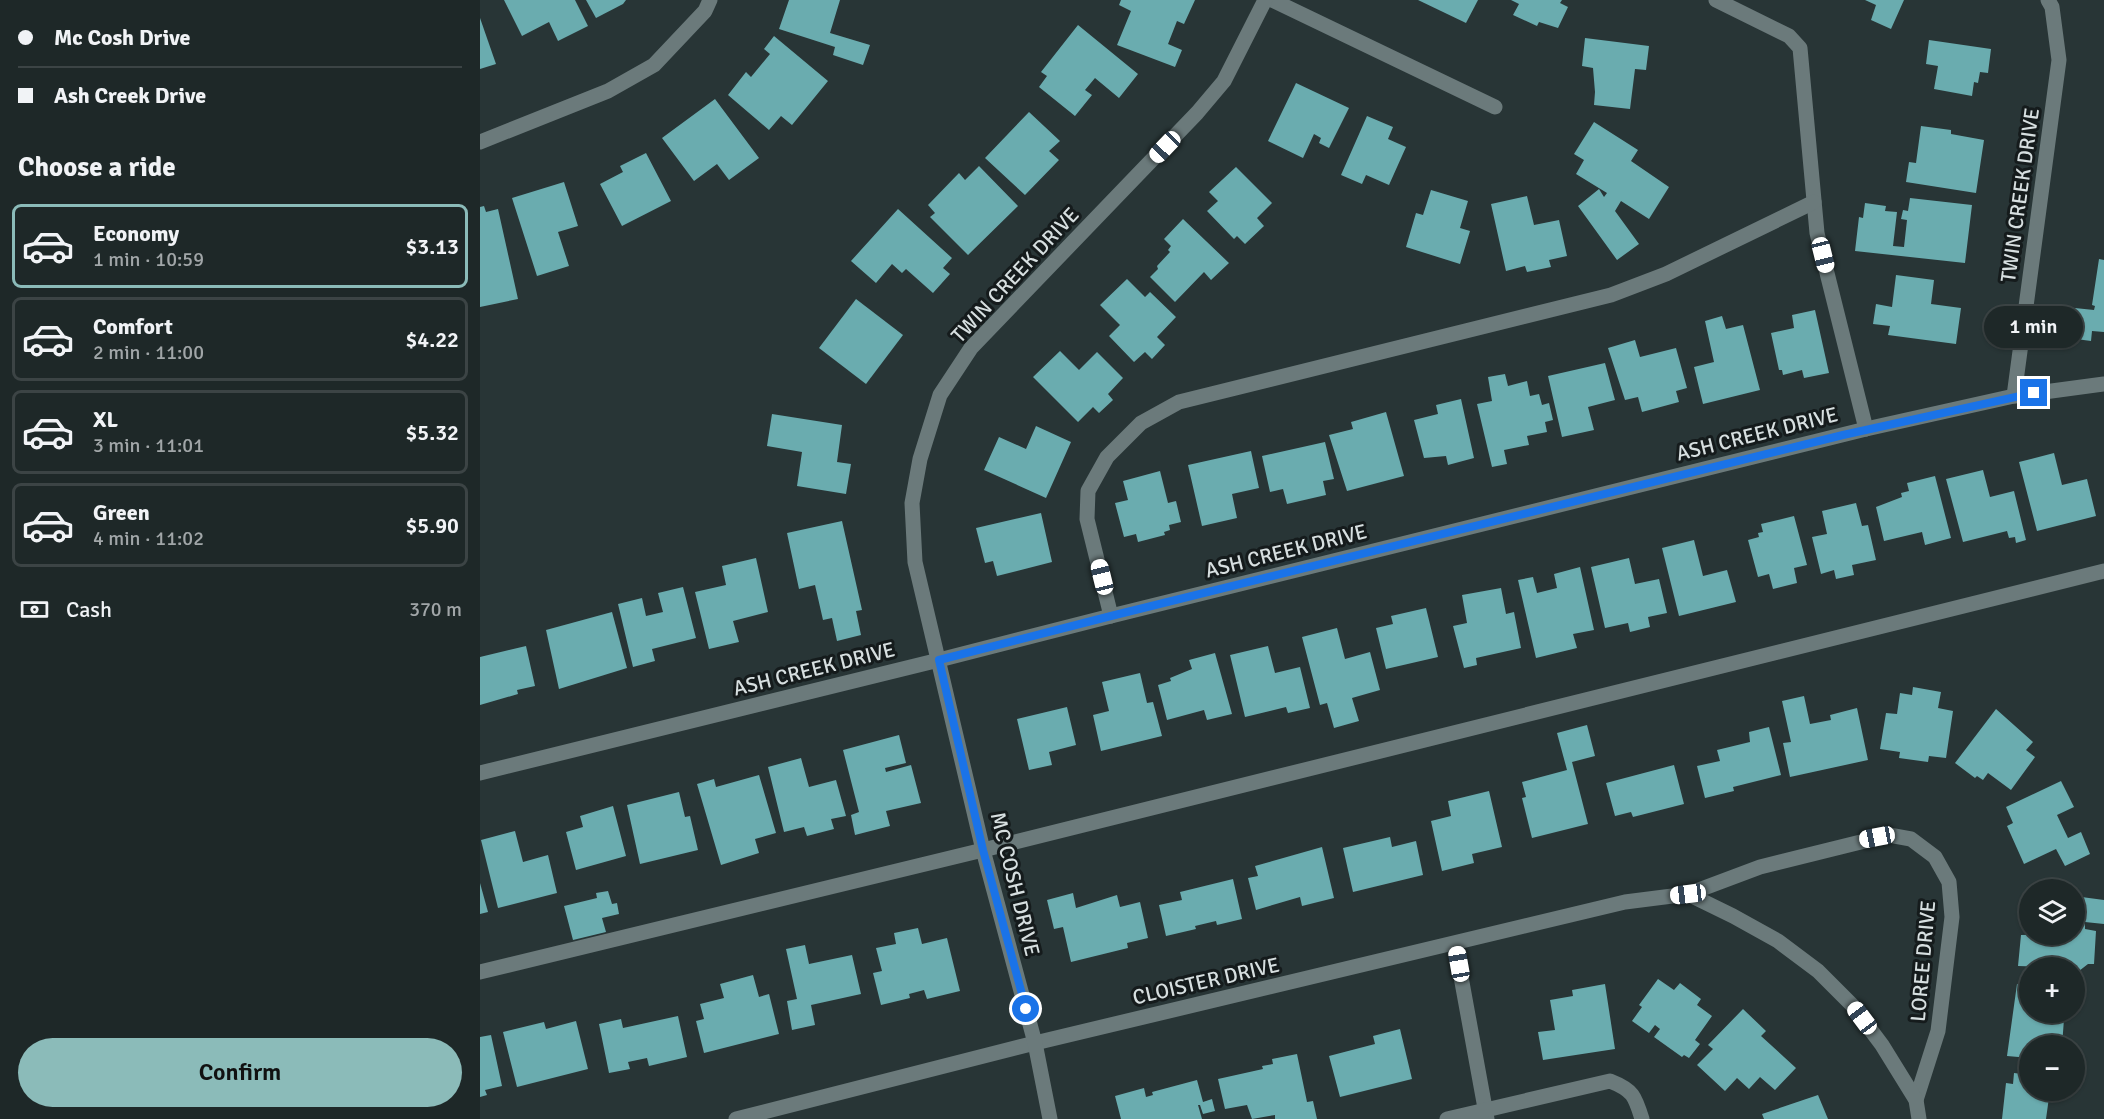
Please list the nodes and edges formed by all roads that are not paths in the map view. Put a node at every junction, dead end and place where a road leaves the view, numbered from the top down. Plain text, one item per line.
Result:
1 (710, 0) edge
2 (1265, 0) edge
3 (1272, 0) edge
4 (1716, 0) edge
5 (2048, 0) edge
6 (1495, 107) dead end
7 (480, 142) edge
8 (1814, 202) junction
9 (2104, 384) edge
10 (2014, 396) junction
11 (1866, 429) junction
12 (2104, 571) edge
13 (1111, 616) junction
14 (939, 660) junction
15 (480, 773) edge
16 (1911, 838) joint
17 (983, 850) junction
18 (1688, 894) junction
19 (1455, 944) junction
20 (480, 972) edge
21 (1035, 1043) junction
22 (1916, 1100) junction
23 (1486, 1114) edge
24 (736, 1119) edge
25 (1050, 1119) edge
26 (1447, 1119) edge
27 (1642, 1119) edge
28 (1919, 1119) edge

1 - 7 street
2 - 14 street, TWIN CREEK DRIVE
3 - 6 street
4 - 8 street
5 - 10 street, TWIN CREEK DRIVE
8 - 11 street
8 - 13 street
9 - 10 street, ASH CREEK DRIVE
10 - 11 street, ASH CREEK DRIVE
11 - 13 street, ASH CREEK DRIVE
12 - 17 street
13 - 14 street, ASH CREEK DRIVE
14 - 15 street, ASH CREEK DRIVE
14 - 17 street, MC COSH DRIVE
16 - 18 street, CLOISTER DRIVE
16 - 22 street, LOREE DRIVE
17 - 20 street
17 - 21 street, MC COSH DRIVE
18 - 19 street, CLOISTER DRIVE
18 - 22 street, LOREE DRIVE
19 - 21 street, CLOISTER DRIVE
19 - 23 street
21 - 24 street, CLOISTER DRIVE
21 - 25 street, MC COSH DRIVE
22 - 28 street, LOREE DRIVE
23 - 26 street
23 - 27 street

